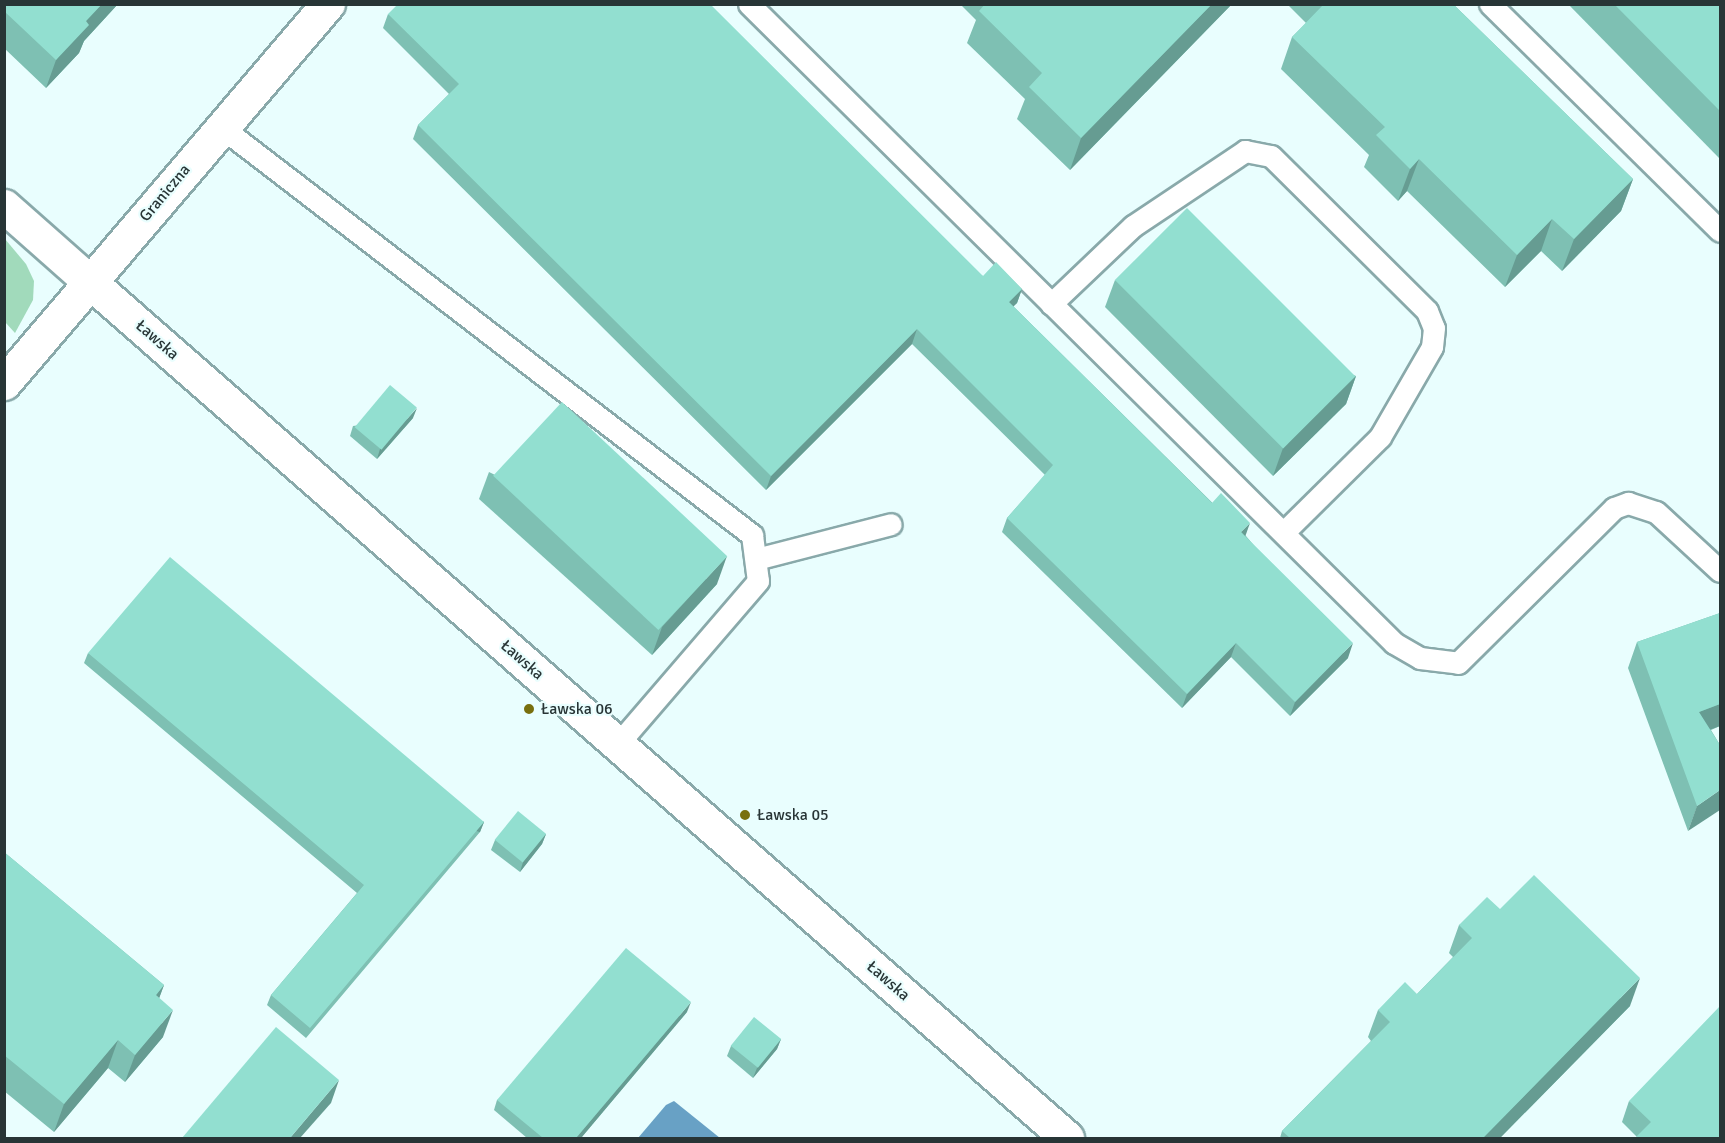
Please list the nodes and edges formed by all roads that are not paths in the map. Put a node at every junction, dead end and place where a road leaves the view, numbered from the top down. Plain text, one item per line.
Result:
1 (328, 4) edge
2 (749, 4) edge
3 (1490, 4) edge
4 (221, 128) junction
5 (4, 206) edge
6 (1720, 231) edge
7 (90, 282) junction
8 (1051, 304) junction
9 (4, 383) edge
10 (891, 524) dead end
11 (1283, 533) junction
12 (756, 559) junction
13 (1720, 571) edge
14 (618, 744) junction
15 (1067, 1138) edge

1 - 4 street, Graniczna
2 - 8 lane
3 - 6 lane
4 - 7 street, Graniczna
4 - 12 lane
5 - 7 street, Ławska
7 - 9 street, Graniczna
7 - 14 street, Ławska
8 - 11 lane
8 - 11 lane
10 - 12 lane
11 - 13 lane
12 - 14 lane
14 - 15 street, Ławska

